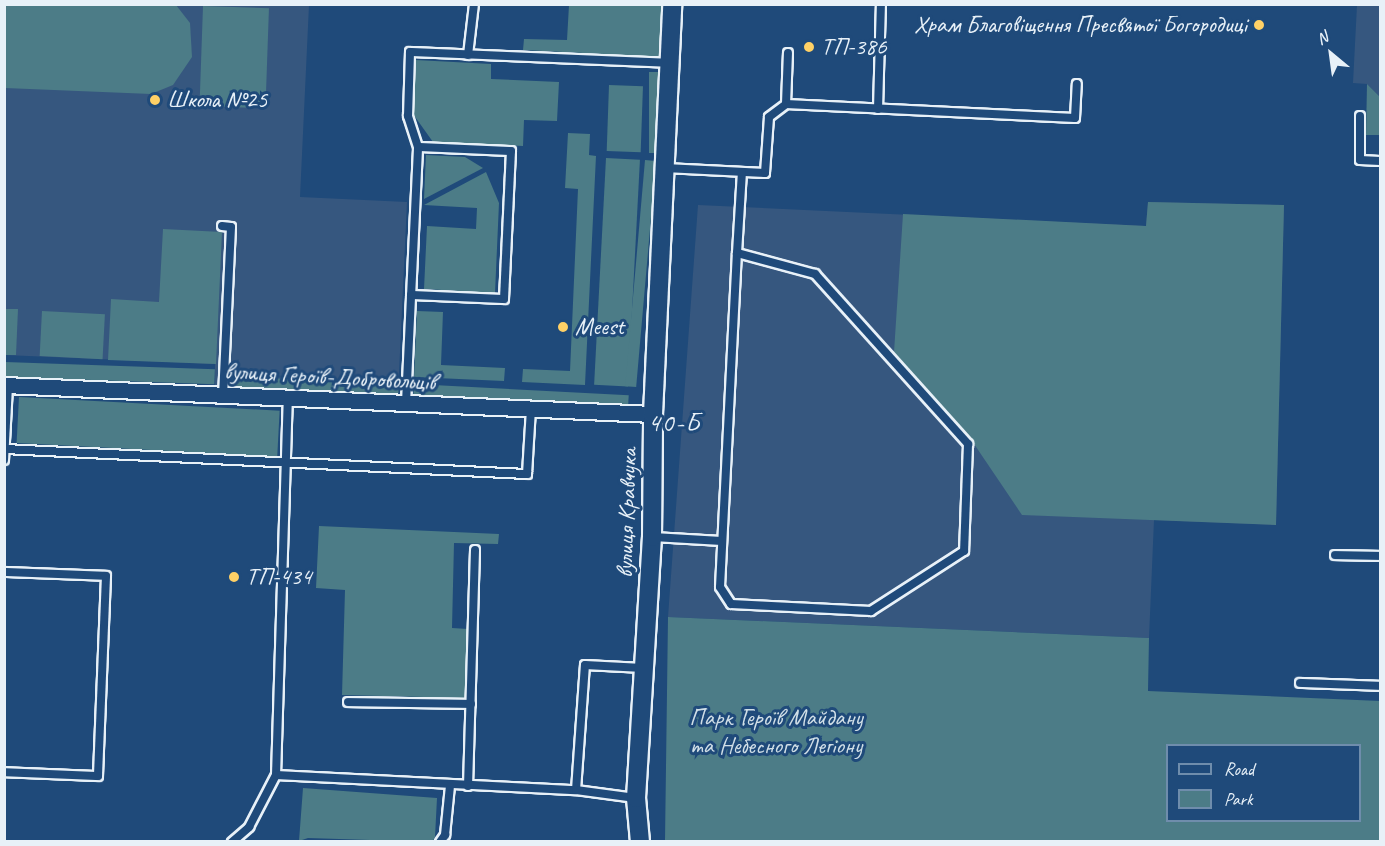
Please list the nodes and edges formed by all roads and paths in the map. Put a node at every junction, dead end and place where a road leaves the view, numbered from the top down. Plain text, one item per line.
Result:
1 (474, 4) edge
2 (672, 4) edge
3 (881, 4) edge
4 (788, 53) dead end
5 (468, 55) junction
6 (669, 63) junction
7 (1077, 84) dead end
8 (786, 104) junction
9 (878, 109) junction
10 (1360, 116) dead end
11 (418, 147) junction
12 (1380, 161) edge
13 (665, 168) junction
14 (742, 172) junction
15 (222, 226) dead end
16 (737, 253) junction
17 (411, 295) junction
18 (6, 385) edge
19 (223, 395) junction
20 (288, 398) junction
21 (406, 403) junction
22 (531, 409) junction
23 (653, 414) junction
24 (5, 449) edge
25 (4, 460) edge
26 (287, 464) junction
27 (652, 537) junction
28 (722, 541) junction
29 (476, 550) dead end
30 (1335, 555) dead end
31 (1380, 556) edge
32 (4, 572) edge
33 (645, 668) junction
34 (1300, 684) dead end
35 (1380, 686) edge
36 (348, 702) dead end
37 (471, 704) junction
38 (4, 772) edge
39 (276, 775) junction
40 (450, 786) junction
41 (468, 786) junction
42 (576, 790) junction
43 (636, 798) junction
44 (234, 841) edge
45 (441, 842) edge
46 (640, 842) edge

1 - 5 lane
2 - 6 street, вулиця Кравчука
3 - 9 lane
4 - 8 lane
5 - 6 lane
5 - 11 lane
6 - 13 street, вулиця Кравчука
7 - 9 lane
8 - 9 lane
8 - 14 lane
10 - 12 lane
11 - 17 lane
11 - 17 lane
13 - 14 lane
13 - 23 street, вулиця Кравчука
14 - 16 lane
15 - 19 lane
16 - 28 lane
16 - 28 lane
17 - 21 lane
18 - 19 street, вулиця Героїв-Добровольців
18 - 24 lane
19 - 20 street, вулиця Героїв-Добровольців
20 - 21 street, вулиця Героїв-Добровольців
20 - 26 lane
21 - 22 street, вулиця Героїв-Добровольців
22 - 23 street, вулиця Героїв-Добровольців
22 - 26 lane
23 - 27 street, вулиця Кравчука
24 - 25 lane
24 - 26 lane
26 - 39 lane
27 - 28 lane
27 - 33 street, вулиця Кравчука
29 - 37 lane
30 - 31 lane
32 - 38 lane
33 - 42 lane
33 - 43 street, вулиця Кравчука
34 - 35 lane
36 - 37 lane
37 - 41 lane
39 - 40 lane
39 - 44 lane
40 - 41 lane
40 - 45 lane
41 - 42 lane
42 - 43 lane
43 - 46 street, вулиця Кравчука

